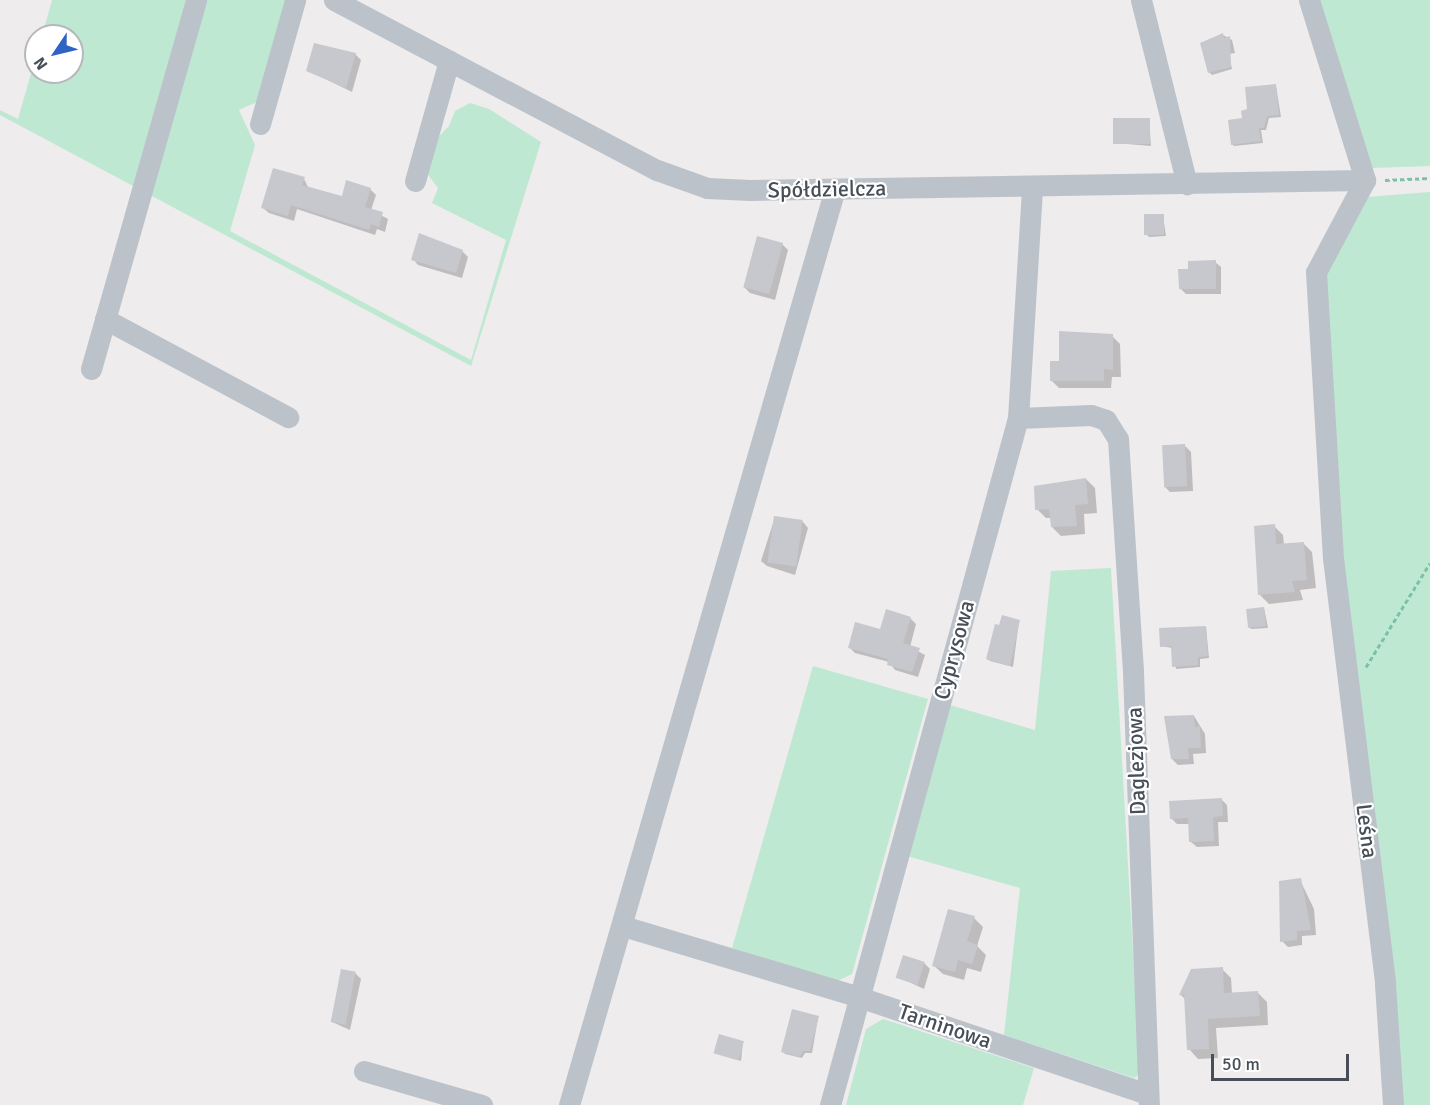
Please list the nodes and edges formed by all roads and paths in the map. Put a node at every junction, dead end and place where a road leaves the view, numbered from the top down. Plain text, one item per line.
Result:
1 (196, 0) edge
2 (295, 0) edge
3 (334, 0) edge
4 (1309, 0) edge
5 (1145, 4) edge
6 (449, 61) junction
7 (260, 124) dead end
8 (1430, 178) edge
9 (1365, 180) junction
10 (415, 181) dead end
11 (1187, 184) junction
12 (1032, 187) junction
13 (835, 189) junction
14 (105, 319) junction
15 (91, 369) dead end
16 (288, 417) dead end
17 (1018, 418) junction
18 (1430, 563) edge
19 (1350, 694) junction
20 (623, 926) junction
21 (859, 997) junction
22 (364, 1071) dead end
23 (1148, 1100) edge
24 (482, 1105) edge
25 (569, 1105) edge
26 (830, 1105) edge
27 (1393, 1105) edge

1 - 14 street
2 - 7 street
3 - 6 street, Spółdzielcza
4 - 9 street
5 - 11 street
6 - 10 street
6 - 13 street, Spółdzielcza
8 - 9 path
9 - 11 street, Spółdzielcza
9 - 19 street, Leśna
11 - 12 street, Spółdzielcza
12 - 13 street, Spółdzielcza
12 - 17 street, Cyprysowa
13 - 20 street
14 - 15 street
14 - 16 street
17 - 21 street, Cyprysowa
17 - 23 street, Daglezjowa
18 - 19 path
19 - 27 street, Leśna
20 - 21 street, Tarninowa
20 - 25 street
21 - 23 street, Tarninowa
21 - 26 street, Cyprysowa
22 - 24 street

